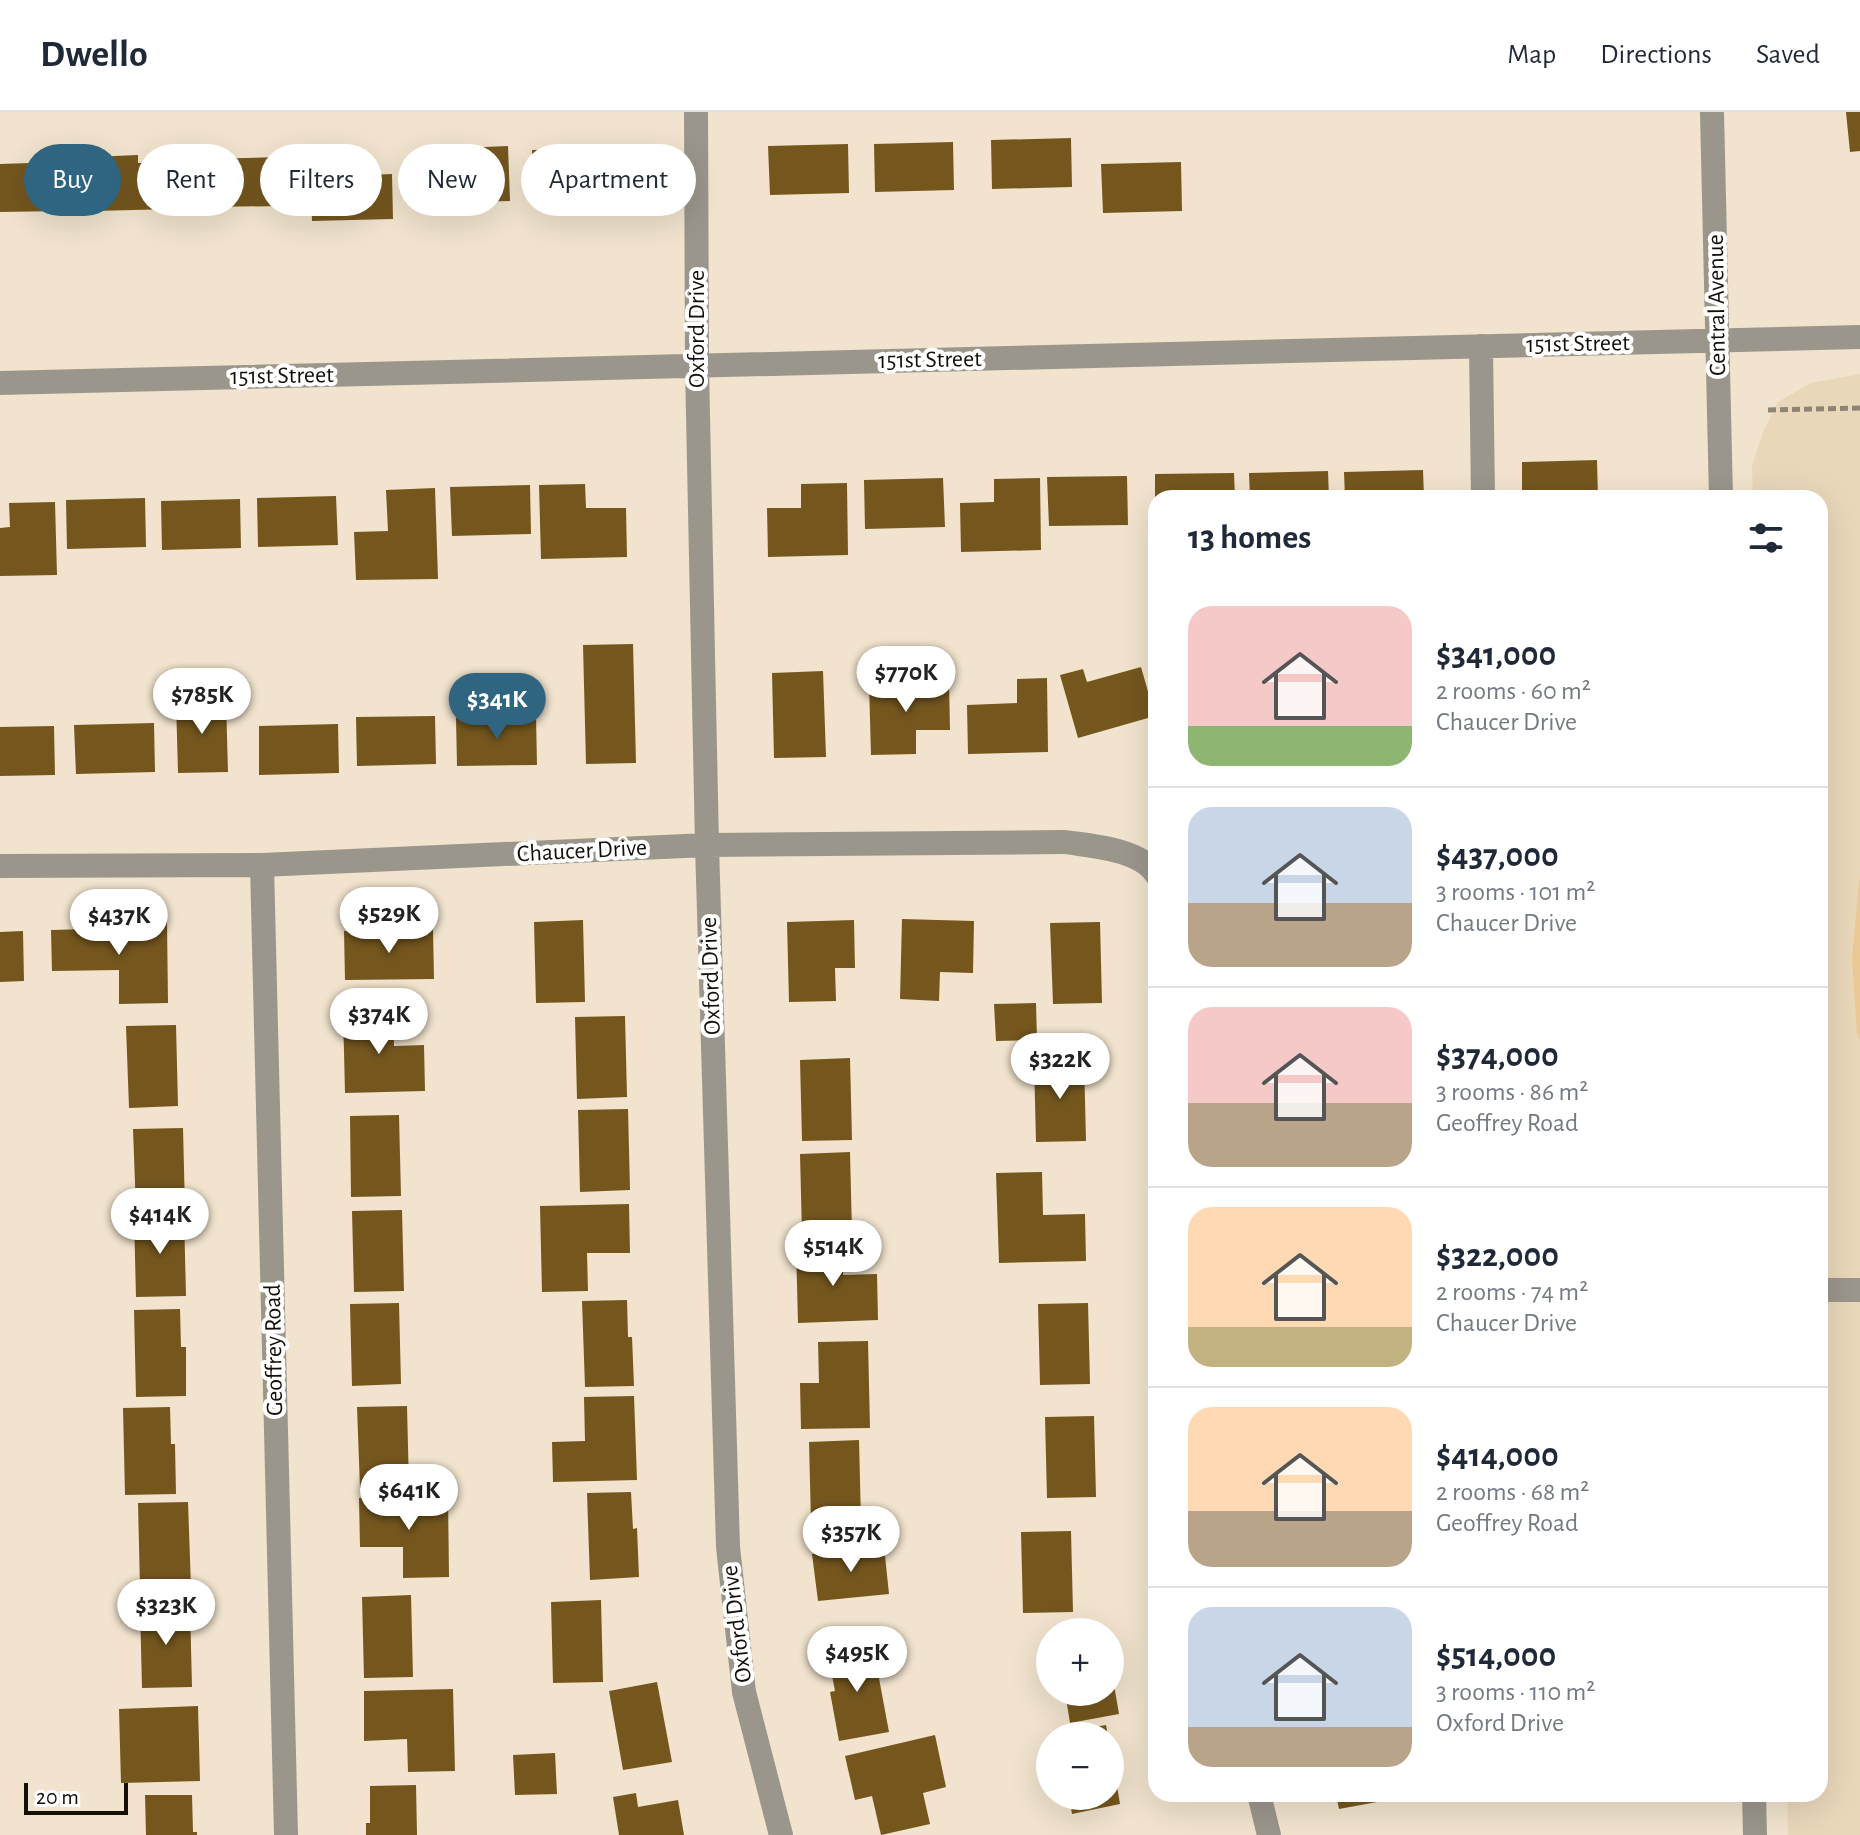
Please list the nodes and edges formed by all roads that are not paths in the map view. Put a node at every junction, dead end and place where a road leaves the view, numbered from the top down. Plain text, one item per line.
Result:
1 (696, 112) edge
2 (1712, 112) edge
3 (1860, 337) edge
4 (1718, 340) junction
5 (1481, 346) junction
6 (697, 367) junction
7 (0, 383) edge
8 (1483, 490) edge
9 (1721, 490) edge
10 (707, 845) junction
11 (1148, 863) edge
12 (262, 865) junction
13 (0, 866) edge
14 (1828, 1290) edge
15 (1860, 1290) edge
16 (1261, 1802) edge
17 (1754, 1802) edge
18 (286, 1835) edge
19 (781, 1835) edge
20 (1269, 1835) edge
21 (1755, 1835) edge

1 - 6 street, Oxford Drive
2 - 4 street, Central Avenue
3 - 4 street, 151st Street
4 - 5 street, 151st Street
4 - 9 street, Central Avenue
5 - 6 street, 151st Street
5 - 8 street
6 - 7 street, 151st Street
6 - 10 street, Oxford Drive
10 - 11 street, Chaucer Drive
10 - 12 street, Chaucer Drive
10 - 19 street, Oxford Drive
12 - 13 street, Chaucer Drive
12 - 18 street, Geoffrey Road
14 - 15 street
16 - 20 street
17 - 21 street

